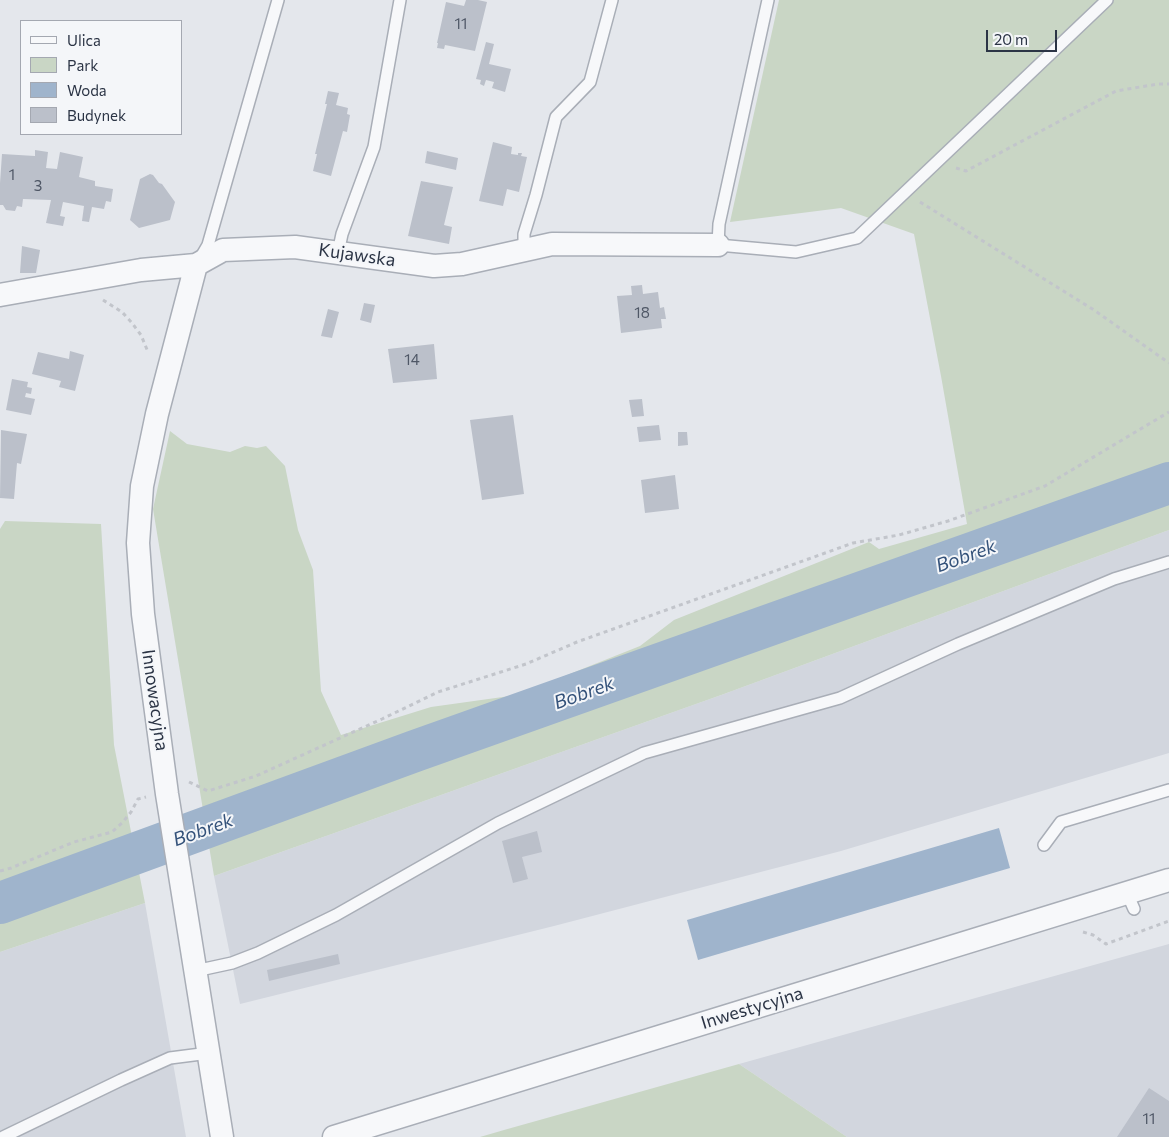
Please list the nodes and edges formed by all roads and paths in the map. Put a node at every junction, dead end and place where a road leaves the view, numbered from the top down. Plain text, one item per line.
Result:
1 (278, 0) edge
2 (400, 0) edge
3 (612, 0) edge
4 (768, 0) edge
5 (1107, 0) edge
6 (1169, 84) edge
7 (936, 163) junction
8 (905, 192) junction
9 (718, 245) junction
10 (524, 250) junction
11 (338, 253) junction
12 (196, 265) junction
13 (0, 295) edge
14 (100, 299) dead end
15 (148, 352) dead end
16 (1169, 363) edge
17 (1169, 412) edge
18 (1169, 562) edge
19 (167, 788) junction
20 (1169, 790) edge
21 (1044, 845) dead end
22 (0, 871) edge
23 (1169, 880) edge
24 (1169, 921) edge
25 (1081, 931) dead end
26 (195, 971) junction
27 (209, 1053) junction
28 (16, 1134) edge
29 (3, 1137) edge
30 (222, 1137) edge
31 (334, 1137) edge

1 - 12 lane
2 - 11 lane
3 - 10 lane
4 - 9 lane
5 - 7 lane
6 - 7 path
7 - 8 lane
8 - 9 lane
8 - 16 path
9 - 10 street, Kujawska
10 - 11 street, Kujawska
11 - 12 street, Kujawska
12 - 13 street, Kujawska
12 - 19 street, Innowacyjna
14 - 15 path
17 - 19 path
18 - 26 lane
19 - 22 path
19 - 26 street, Innowacyjna
20 - 21 lane
23 - 31 street, Inwestycyjna
24 - 25 path
26 - 27 street, Innowacyjna
27 - 28 lane
27 - 30 street, Innowacyjna
28 - 29 lane

